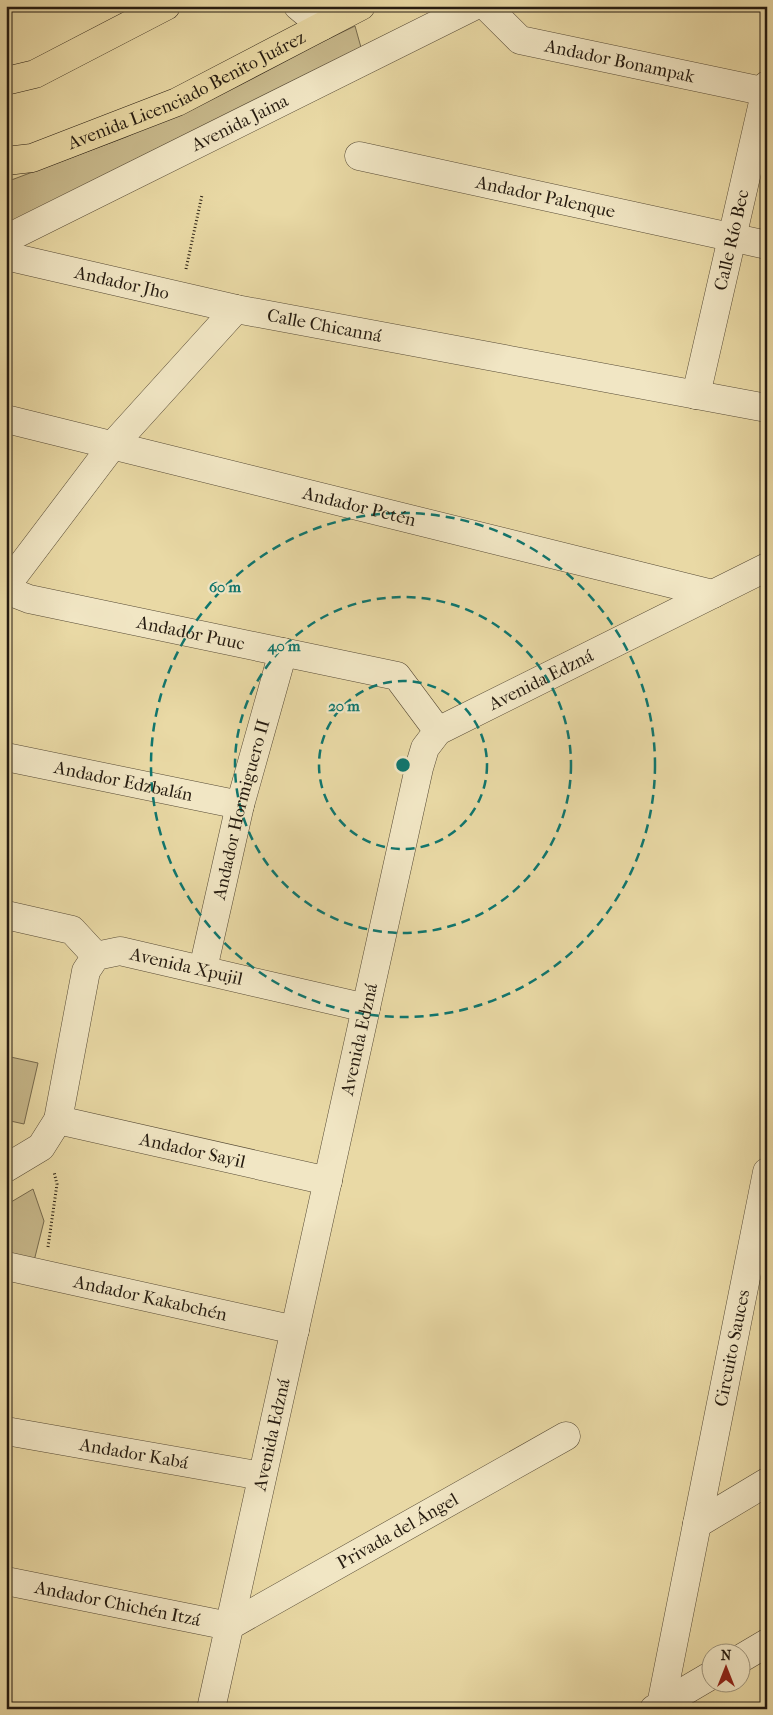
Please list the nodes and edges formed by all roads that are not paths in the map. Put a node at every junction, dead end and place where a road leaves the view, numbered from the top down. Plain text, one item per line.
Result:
1 (166, 6) edge
2 (298, 6) edge
3 (361, 6) edge
4 (474, 6) edge
5 (486, 6) edge
6 (322, 26) junction
7 (6, 81) edge
8 (766, 90) edge
9 (359, 156) dead end
10 (6, 161) edge
11 (732, 237) junction
12 (6, 239) edge
13 (767, 246) edge
14 (6, 256) edge
15 (236, 309) junction
16 (696, 395) junction
17 (767, 408) edge
18 (6, 419) edge
19 (112, 446) junction
20 (767, 567) edge
21 (6, 586) edge
22 (6, 590) edge
23 (713, 594) junction
24 (283, 652) junction
25 (438, 730) junction
26 (6, 757) edge
27 (240, 806) junction
28 (6, 915) edge
29 (96, 956) junction
30 (203, 969) junction
31 (366, 1008) junction
32 (58, 1120) junction
33 (6, 1168) edge
34 (767, 1172) edge
35 (328, 1181) junction
36 (759, 1248) edge
37 (6, 1266) edge
38 (295, 1330) junction
39 (6, 1431) edge
40 (566, 1436) dead end
41 (262, 1476) junction
42 (767, 1482) edge
43 (697, 1524) junction
44 (6, 1581) edge
45 (229, 1626) junction
46 (767, 1643) edge
47 (750, 1652) edge
48 (700, 1682) edge
49 (658, 1707) edge
50 (211, 1709) edge

1 - 7 main road
2 - 6 street
3 - 6 main road, Avenida Licenciado Benito Juárez
4 - 12 street, Avenida Jaina
5 - 8 street, Andador Bonampak
6 - 10 main road, Avenida Licenciado Benito Juárez
8 - 11 street, Calle Río Bec
9 - 11 street, Andador Palenque
11 - 13 street, Andador Palenque
11 - 16 street, Calle Río Bec
14 - 15 street, Andador Jho
15 - 16 street, Calle Chicanná
15 - 19 street
16 - 17 street, Calle Chicanná
18 - 19 street, Andador Petén
19 - 21 street
19 - 23 street, Andador Petén
20 - 23 street, Avenida Edzná
22 - 24 street, Andador Puuc
23 - 25 street, Avenida Edzná
24 - 25 street, Andador Puuc
24 - 27 street, Andador Hormiguero II
25 - 31 street, Avenida Edzná
26 - 27 street, Andador Edzbalán
27 - 30 street, Andador Hormiguero II
28 - 29 street
29 - 30 street, Avenida Xpujil
29 - 32 street
30 - 31 street, Avenida Xpujil
31 - 35 street, Avenida Edzná
32 - 33 street
32 - 35 street, Andador Sayil
34 - 36 street, Circuito Sauces
35 - 38 street, Avenida Edzná
36 - 43 street, Circuito Sauces
37 - 38 street, Andador Kakabchén
38 - 41 street, Avenida Edzná
39 - 41 street, Andador Kabá
40 - 45 street, Privada del Ángel
41 - 45 street, Avenida Edzná
42 - 43 street
43 - 49 street, Circuito Sauces
44 - 45 street, Andador Chichén Itzá
45 - 50 street, Avenida Edzná
46 - 47 street
48 - 49 street

